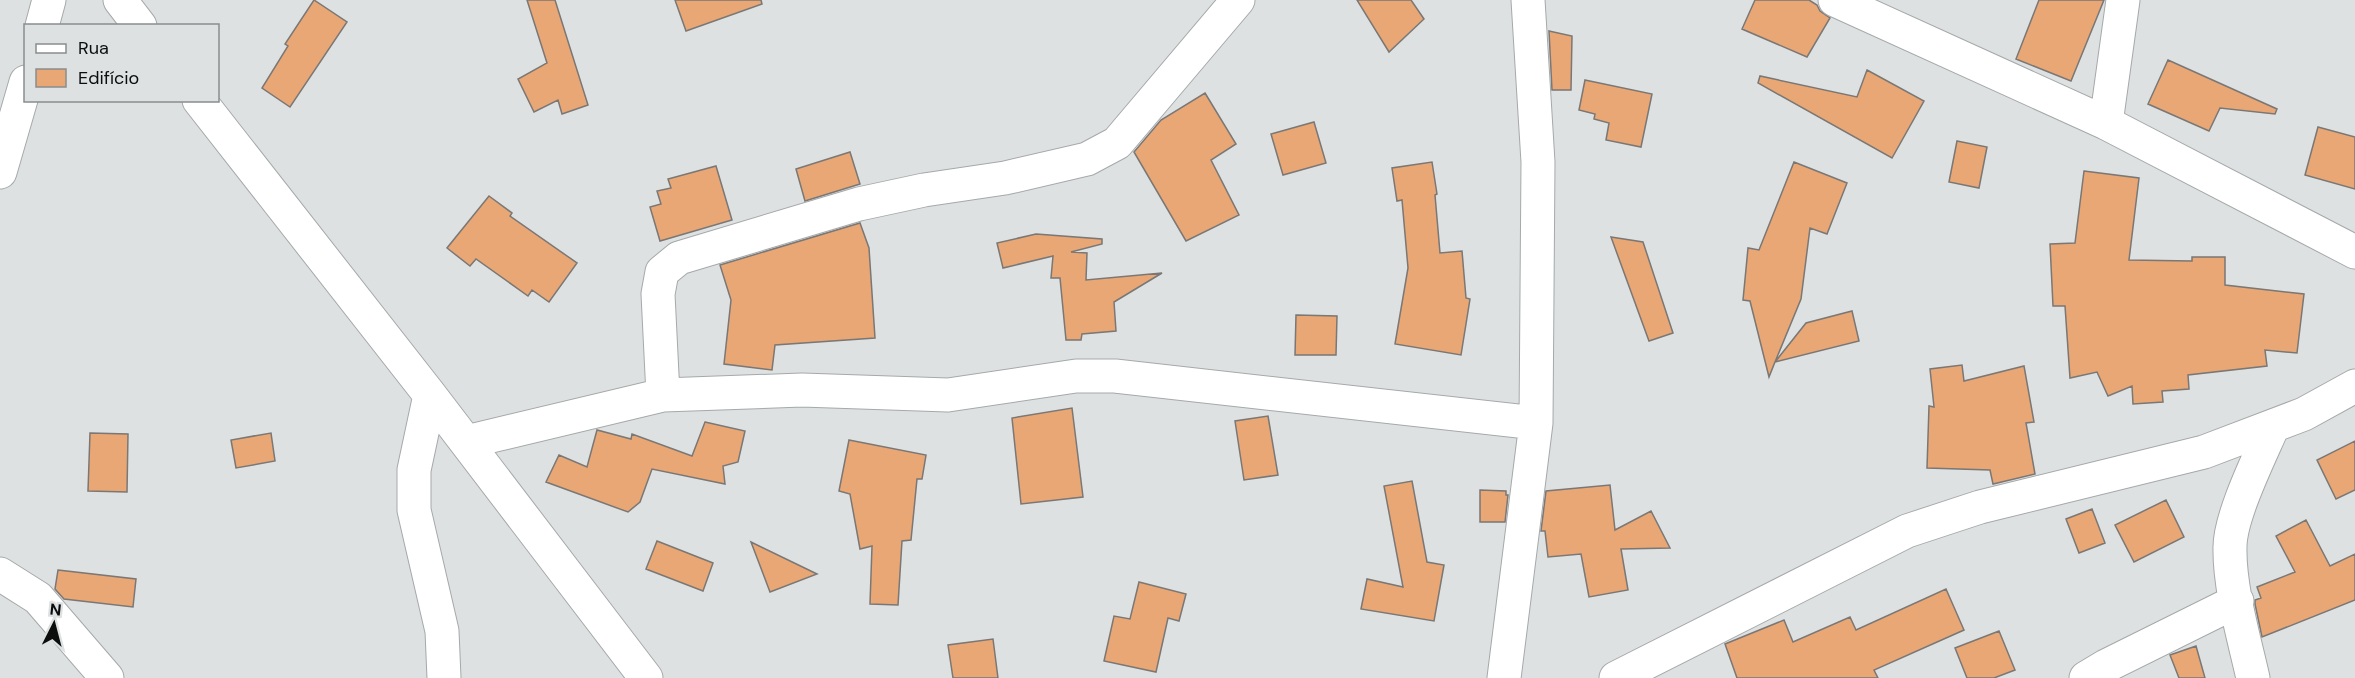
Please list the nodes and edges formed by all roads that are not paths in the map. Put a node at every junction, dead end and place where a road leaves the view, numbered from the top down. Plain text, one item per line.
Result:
1 (49, 0) edge
2 (120, 0) edge
3 (1238, 0) edge
4 (1528, 0) edge
5 (1835, 0) edge
6 (2122, 0) edge
7 (43, 24) edge
8 (138, 24) edge
9 (24, 89) edge
10 (201, 102) edge
11 (2106, 123) junction
12 (0, 172) edge
13 (2355, 252) edge
14 (2355, 386) edge
15 (430, 395) junction
16 (663, 395) junction
17 (1536, 423) junction
18 (2273, 426) junction
19 (466, 442) junction
20 (0, 574) edge
21 (2237, 601) junction
22 (107, 678) edge
23 (444, 678) edge
24 (646, 678) edge
25 (1504, 678) edge
26 (1616, 678) edge
27 (2086, 678) edge
28 (2253, 678) edge

1 - 7 street
2 - 8 street
3 - 16 street
4 - 17 street
5 - 11 street
6 - 11 street
9 - 12 street
10 - 15 street
11 - 13 street
14 - 18 street
15 - 19 street
15 - 23 street
16 - 17 street
16 - 19 street
17 - 25 street
18 - 21 street
18 - 26 street
19 - 24 street
20 - 22 street
21 - 27 street
21 - 28 street

